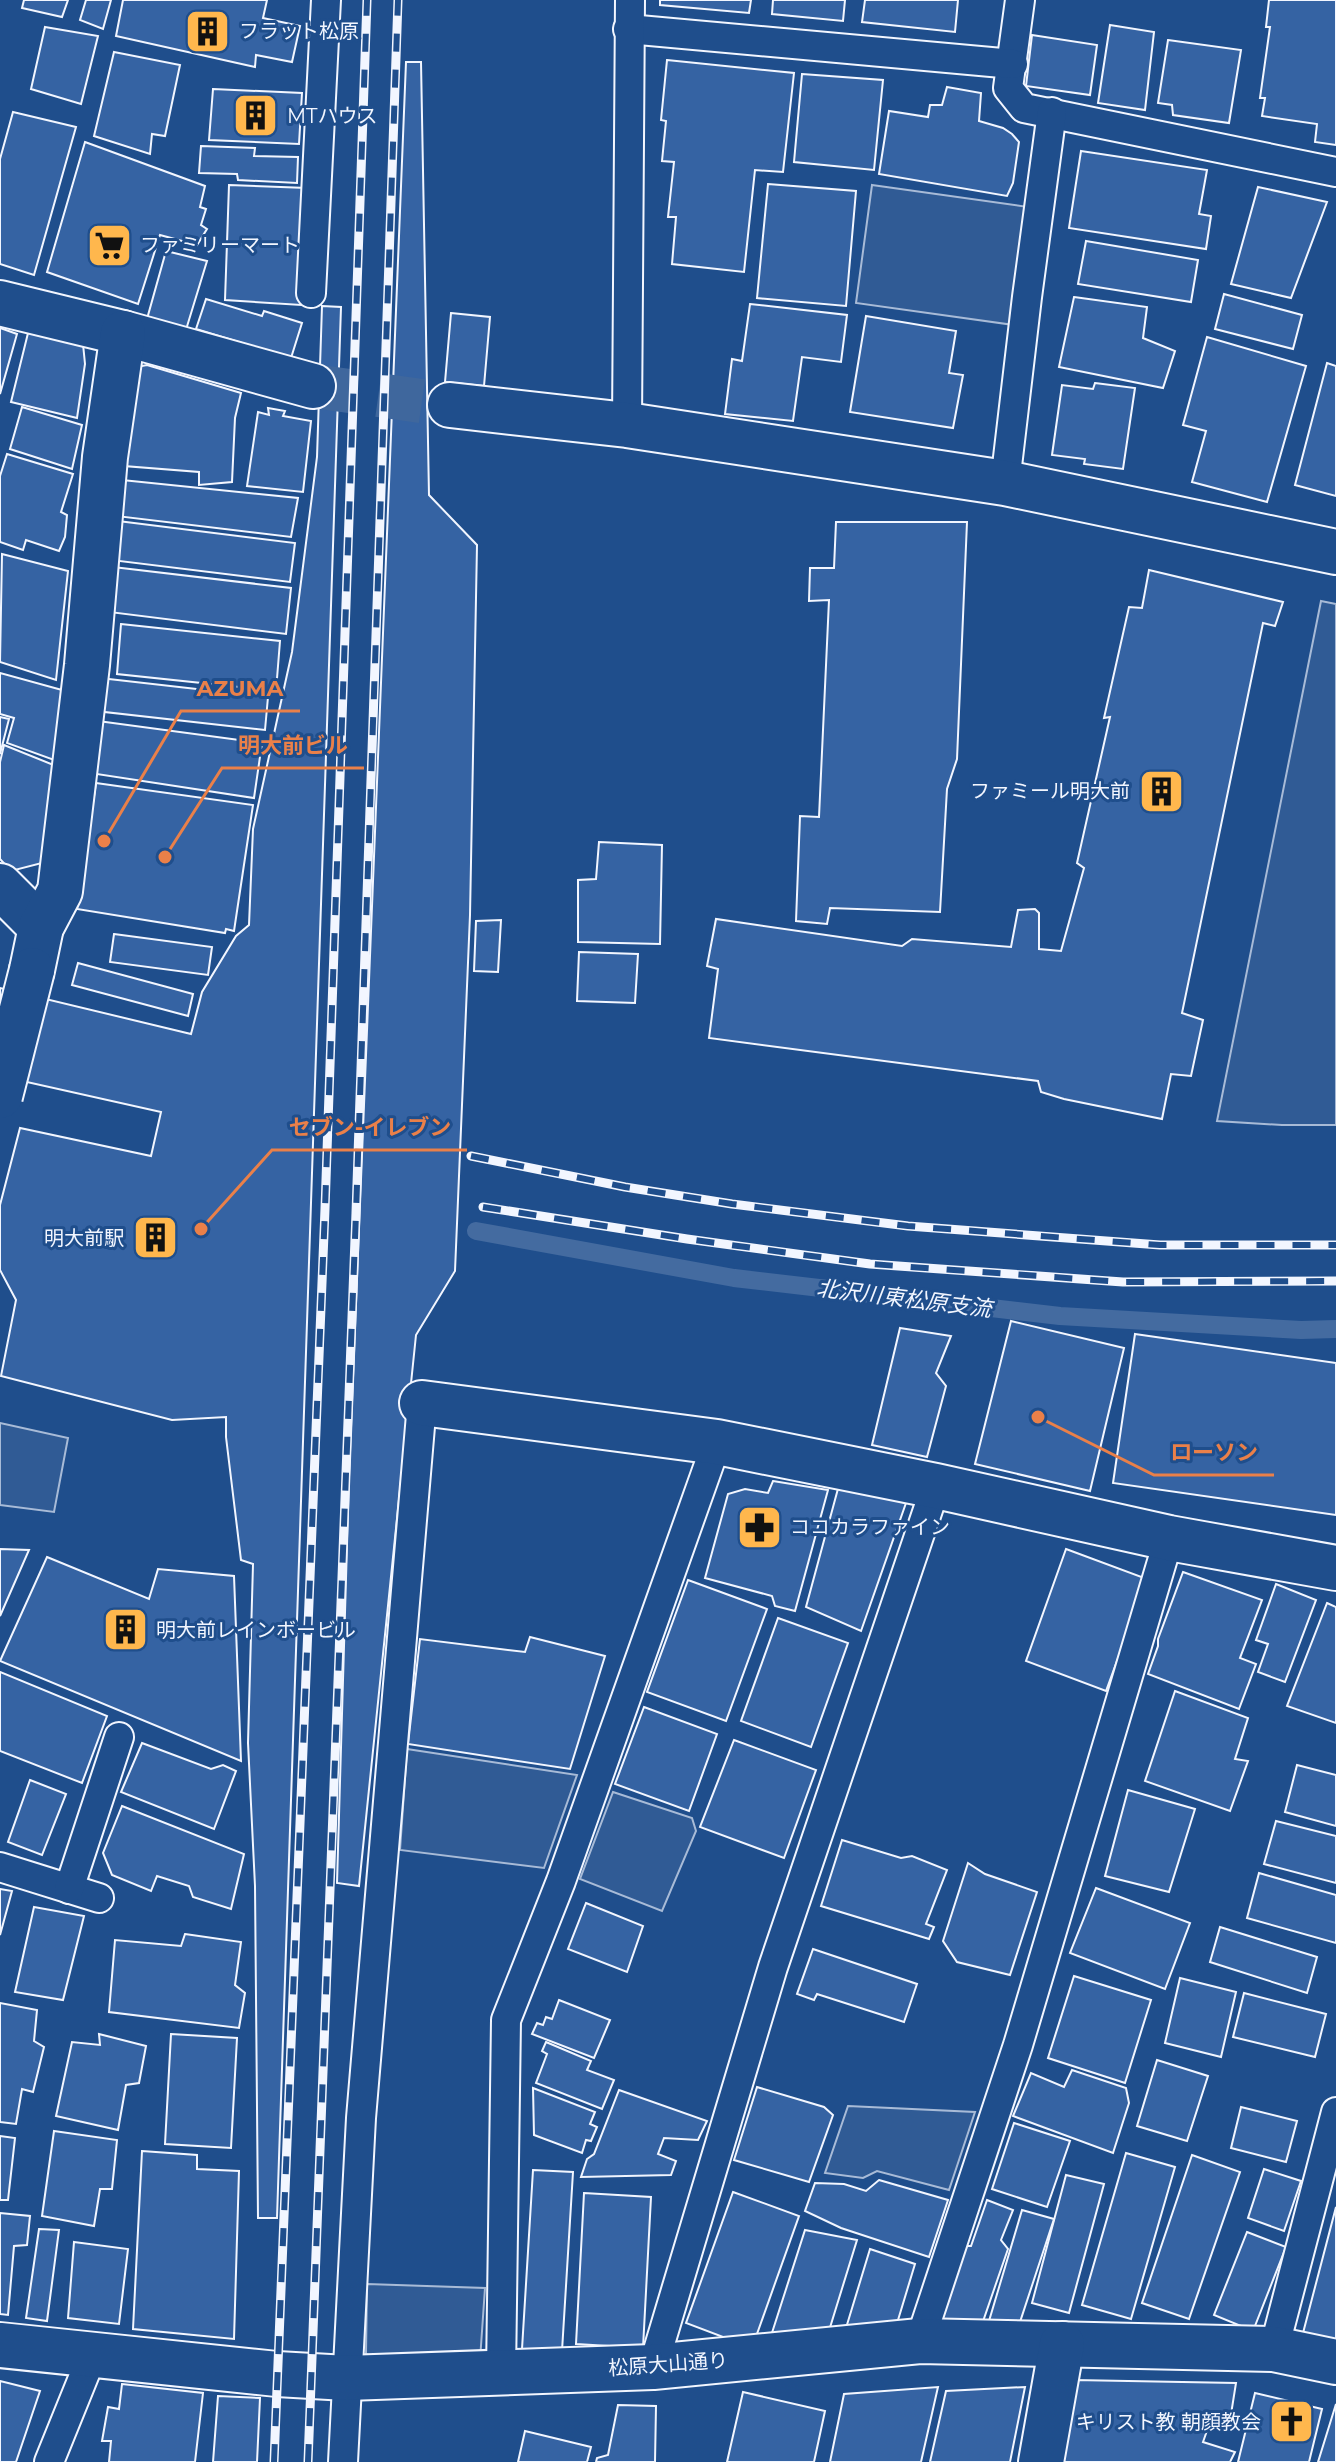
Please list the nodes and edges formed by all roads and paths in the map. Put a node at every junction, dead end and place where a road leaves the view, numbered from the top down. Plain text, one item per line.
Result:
1 (326, 0) edge
2 (630, 0) edge
3 (1020, 0) edge
4 (628, 29) junction
5 (1013, 64) junction
6 (1052, 112) junction
7 (1336, 172) edge
8 (311, 293) dead end
9 (0, 303) edge
10 (123, 333) junction
11 (313, 386) tunnel mouth
12 (450, 405) tunnel mouth
13 (627, 425) junction
14 (1005, 483) junction
15 (1336, 552) edge
16 (0, 886) edge
17 (41, 927) junction
18 (0, 1096) edge
19 (422, 1403) joint
20 (717, 1442) junction
21 (936, 1486) junction
22 (1169, 1538) junction
23 (1336, 1568) edge
24 (119, 1737) dead end
25 (0, 1867) edge
26 (69, 1889) junction
27 (99, 1898) dead end
28 (1336, 2112) edge
29 (920, 2341) junction
30 (1062, 2344) junction
31 (0, 2345) edge
32 (1274, 2349) junction
33 (92, 2356) junction
34 (1336, 2362) edge
35 (653, 2367) junction
36 (501, 2373) junction
37 (347, 2378) junction
38 (49, 2462) edge
39 (343, 2462) edge
40 (1041, 2462) edge

1 - 8 lane
2 - 4 lane
3 - 5 lane
4 - 5 lane
4 - 13 lane
5 - 6 lane
6 - 7 lane
6 - 14 lane
9 - 10 street
10 - 11 street
10 - 17 street
12 - 13 street
13 - 14 street
14 - 15 street
16 - 17 street
17 - 18 street, bridge
19 - 20 street
19 - 37 lane
20 - 21 street
20 - 36 lane
21 - 22 street
21 - 35 lane
22 - 23 street
22 - 29 lane
24 - 26 lane
25 - 26 lane
26 - 27 lane
28 - 32 lane
29 - 30 street, 松原大山通り
29 - 35 street, 松原大山通り
30 - 32 street, 松原大山通り
30 - 40 street
31 - 33 street, 松原大山通り
32 - 34 street, 松原大山通り
33 - 37 street, 松原大山通り
33 - 38 lane
35 - 36 street, 松原大山通り
36 - 37 street, 松原大山通り
37 - 39 lane

